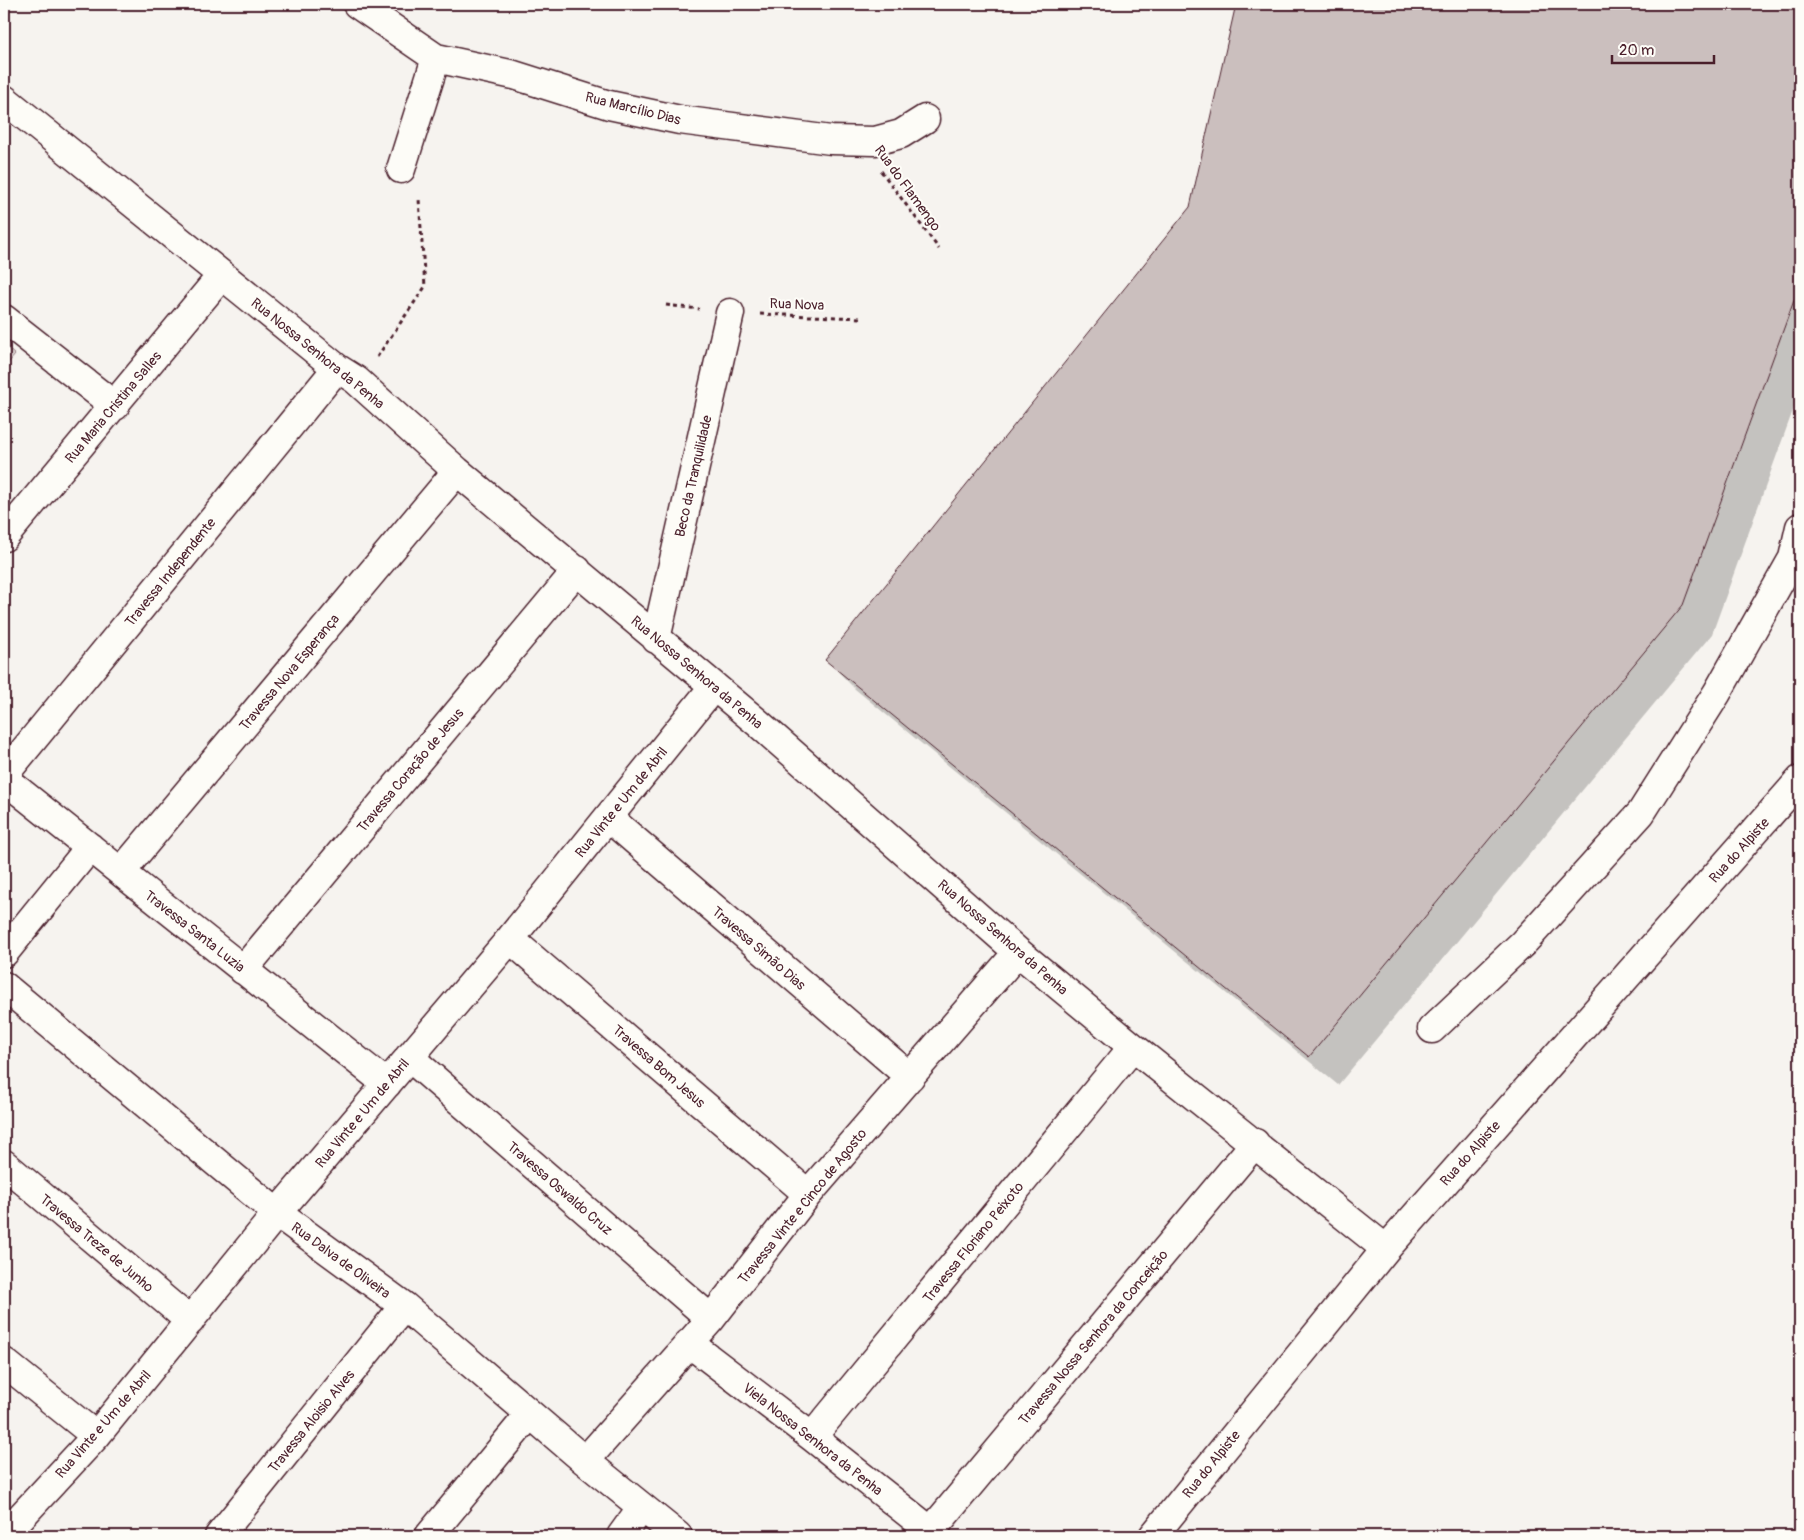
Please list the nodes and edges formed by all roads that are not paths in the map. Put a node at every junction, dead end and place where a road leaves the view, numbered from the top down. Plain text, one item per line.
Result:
1 (357, 4) edge
2 (436, 58) junction
3 (4, 100) edge
4 (925, 119) dead end
5 (401, 169) road end
6 (222, 275) junction
7 (730, 313) road end
8 (4, 319) edge
9 (347, 374) junction
10 (115, 406) junction
11 (457, 471) junction
12 (1800, 527) edge
13 (4, 537) edge
14 (577, 570) junction
15 (656, 639) junction
16 (714, 686) junction
17 (4, 775) edge
18 (4, 779) edge
19 (1800, 780) edge
20 (609, 818) junction
21 (90, 848) junction
22 (121, 872) junction
23 (510, 939) junction
24 (1018, 952) junction
25 (4, 954) edge
26 (243, 970) junction
27 (4, 986) edge
28 (1432, 1029) dead end
29 (1133, 1047) junction
30 (409, 1057) junction
31 (910, 1077) junction
32 (387, 1084) junction
33 (1256, 1143) junction
34 (4, 1164) edge
35 (808, 1194) junction
36 (277, 1213) junction
37 (1386, 1249) junction
38 (404, 1306) junction
39 (712, 1319) junction
40 (190, 1321) junction
41 (689, 1343) junction
42 (4, 1362) edge
43 (530, 1414) junction
44 (96, 1436) junction
45 (812, 1437) junction
46 (585, 1461) junction
47 (642, 1508) junction
48 (934, 1534) edge
49 (4, 1535) edge
50 (219, 1536) edge
51 (429, 1536) edge
52 (621, 1536) edge
53 (678, 1536) edge
54 (1153, 1536) edge

1 - 2 street, Rua Marcílio Dias
2 - 4 street, Rua Marcílio Dias
2 - 5 street
3 - 6 street, Rua Nossa Senhora da Penha
6 - 9 street, Rua Nossa Senhora da Penha
6 - 10 street, Rua Maria Cristina Salles
7 - 15 street, Beco da Tranquilidade
8 - 10 street
9 - 11 street, Rua Nossa Senhora da Penha
9 - 17 street, Travessa Independente
10 - 13 street, Rua Maria Cristina Salles
11 - 14 street, Rua Nossa Senhora da Penha
11 - 22 street, Travessa Nova Esperança
12 - 28 street
14 - 15 street, Rua Nossa Senhora da Penha
14 - 26 street, Travessa Coração de Jesus
15 - 16 street, Rua Nossa Senhora da Penha
16 - 20 street, Rua Vinte e Um de Abril
16 - 24 street, Rua Nossa Senhora da Penha
18 - 21 street, Travessa Santa Luzia
19 - 37 street, Rua do Alpiste
20 - 23 street, Rua Vinte e Um de Abril
20 - 31 street, Travessa Simão Dias
21 - 22 street, Travessa Santa Luzia
21 - 25 street
22 - 26 street, Travessa Santa Luzia
23 - 30 street, Rua Vinte e Um de Abril
23 - 35 street, Travessa Bom Jesus
24 - 29 street, Rua Nossa Senhora da Penha
24 - 31 street, Travessa Vinte e Cinco de Agosto
26 - 32 street, Travessa Santa Luzia
27 - 36 street, Rua Dalva de Oliveira
29 - 33 street, Rua Nossa Senhora da Penha
29 - 45 street, Travessa Floriano Peixoto
30 - 32 street, Rua Vinte e Um de Abril
30 - 39 street, Travessa Oswaldo Cruz
31 - 35 street, Travessa Vinte e Cinco de Agosto
32 - 36 street, Rua Vinte e Um de Abril
33 - 37 street, Rua Nossa Senhora da Penha
33 - 48 street, Travessa Nossa Senhora da Conceição
34 - 40 street, Travessa Treze de Junho
35 - 39 street, Travessa Vinte e Cinco de Agosto
36 - 38 street, Rua Dalva de Oliveira
36 - 40 street, Rua Vinte e Um de Abril
37 - 54 street, Rua do Alpiste
38 - 43 street, Rua Dalva de Oliveira
38 - 50 street, Travessa Aloisio Alves
39 - 41 street, Travessa Vinte e Cinco de Agosto
40 - 44 street, Rua Vinte e Um de Abril
41 - 45 street, Viela Nossa Senhora da Penha
41 - 46 street, Travessa Vinte e Cinco de Agosto
42 - 44 street
43 - 46 street, Rua Dalva de Oliveira
43 - 51 street
44 - 49 street, Rua Vinte e Um de Abril
45 - 48 street, Viela Nossa Senhora da Penha
46 - 47 street, Rua Dalva de Oliveira
47 - 52 street
47 - 53 street, Rua Dalva de Oliveira

